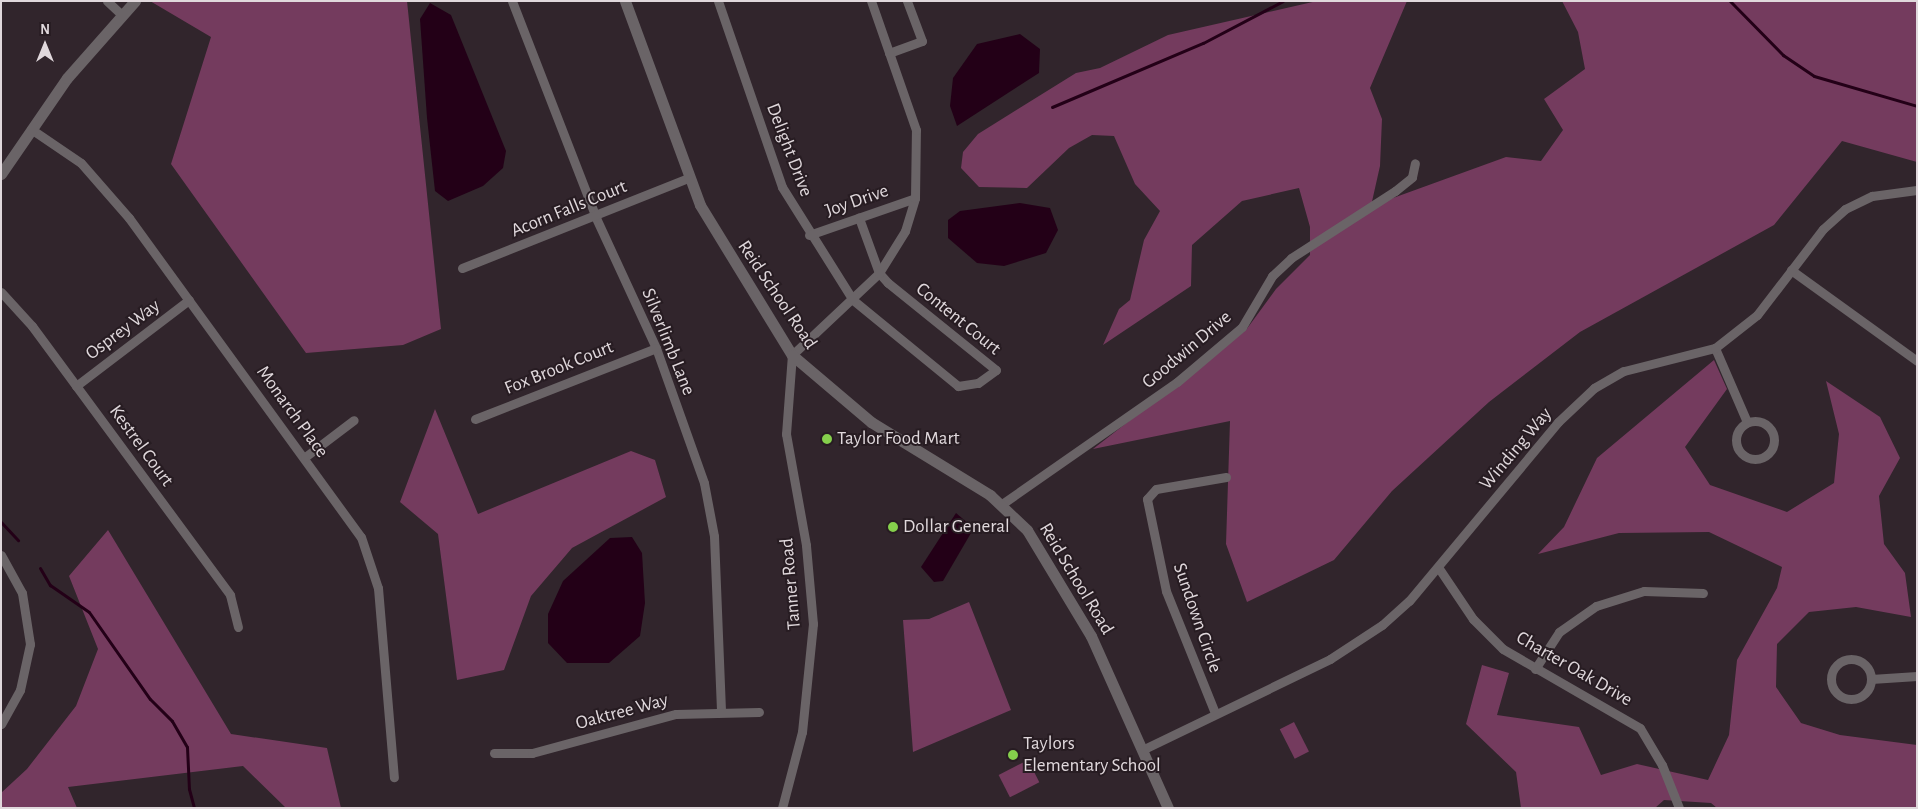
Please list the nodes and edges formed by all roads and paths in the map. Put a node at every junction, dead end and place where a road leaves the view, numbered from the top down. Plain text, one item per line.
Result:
1 (106, 1) edge
2 (135, 1) edge
3 (512, 1) edge
4 (625, 1) edge
5 (718, 1) edge
6 (871, 1) edge
7 (907, 1) edge
8 (121, 14) junction
9 (889, 53) junction
10 (30, 129) junction
11 (1415, 163) dead end
12 (1, 174) edge
13 (688, 178) junction
14 (1917, 190) edge
15 (915, 198) junction
16 (596, 218) junction
17 (860, 218) junction
18 (809, 235) junction
19 (462, 268) dead end
20 (1791, 270) junction
21 (879, 272) junction
22 (1, 292) edge
23 (189, 300) junction
24 (852, 300) junction
25 (656, 348) junction
26 (1715, 348) junction
27 (792, 355) junction
28 (1917, 361) edge
29 (76, 386) junction
30 (475, 419) dead end
31 (354, 420) dead end
32 (1747, 422) junction
33 (305, 457) junction
34 (1226, 477) dead end
35 (1002, 504) junction
36 (1, 555) edge
37 (1438, 567) junction
38 (1703, 594) dead end
39 (238, 627) dead end
40 (1535, 669) junction
41 (1917, 676) edge
42 (1870, 679) junction
43 (721, 712) junction
44 (760, 712) dead end
45 (1215, 713) junction
46 (1, 724) edge
47 (1142, 750) junction
48 (494, 753) dead end
49 (394, 778) dead end
50 (782, 808) edge
51 (1168, 808) edge
52 (1679, 808) edge

1 - 8 street
2 - 8 street
3 - 16 street, Silverlimb Lane
4 - 13 street, Reid School Road
5 - 18 street, Delight Drive
6 - 9 street
7 - 9 street
8 - 10 street
9 - 15 street
10 - 12 street
10 - 23 street, Monarch Place
11 - 35 street, Goodwin Drive
13 - 16 street, Acorn Falls Court
13 - 27 street, Reid School Road
14 - 20 street, Winding Way
15 - 17 street, Joy Drive
15 - 21 street
16 - 19 street, Acorn Falls Court
16 - 25 street, Silverlimb Lane
17 - 18 street, Joy Drive
17 - 21 street
18 - 24 street, Delight Drive
20 - 26 street, Winding Way
20 - 28 street
21 - 24 street
21 - 24 street, Content Court
22 - 29 street, Kestrel Court
23 - 29 street, Osprey Way
23 - 33 street, Monarch Place
24 - 27 street
25 - 30 street, Fox Brook Court
25 - 43 street, Silverlimb Lane
26 - 32 street
26 - 37 street, Winding Way
27 - 35 street, Reid School Road
27 - 50 street, Tanner Road
29 - 39 street, Kestrel Court
31 - 33 street
32 - 32 street
33 - 49 street, Monarch Place
34 - 45 street, Sundown Circle
35 - 47 street, Reid School Road
36 - 46 street
37 - 40 street, Charter Oak Drive
37 - 45 street, Winding Way
38 - 40 street
40 - 52 street, Charter Oak Drive
41 - 42 street
42 - 42 street
43 - 44 street, Oaktree Way
43 - 48 street, Oaktree Way
45 - 47 street, Winding Way
47 - 51 street, Reid School Road

